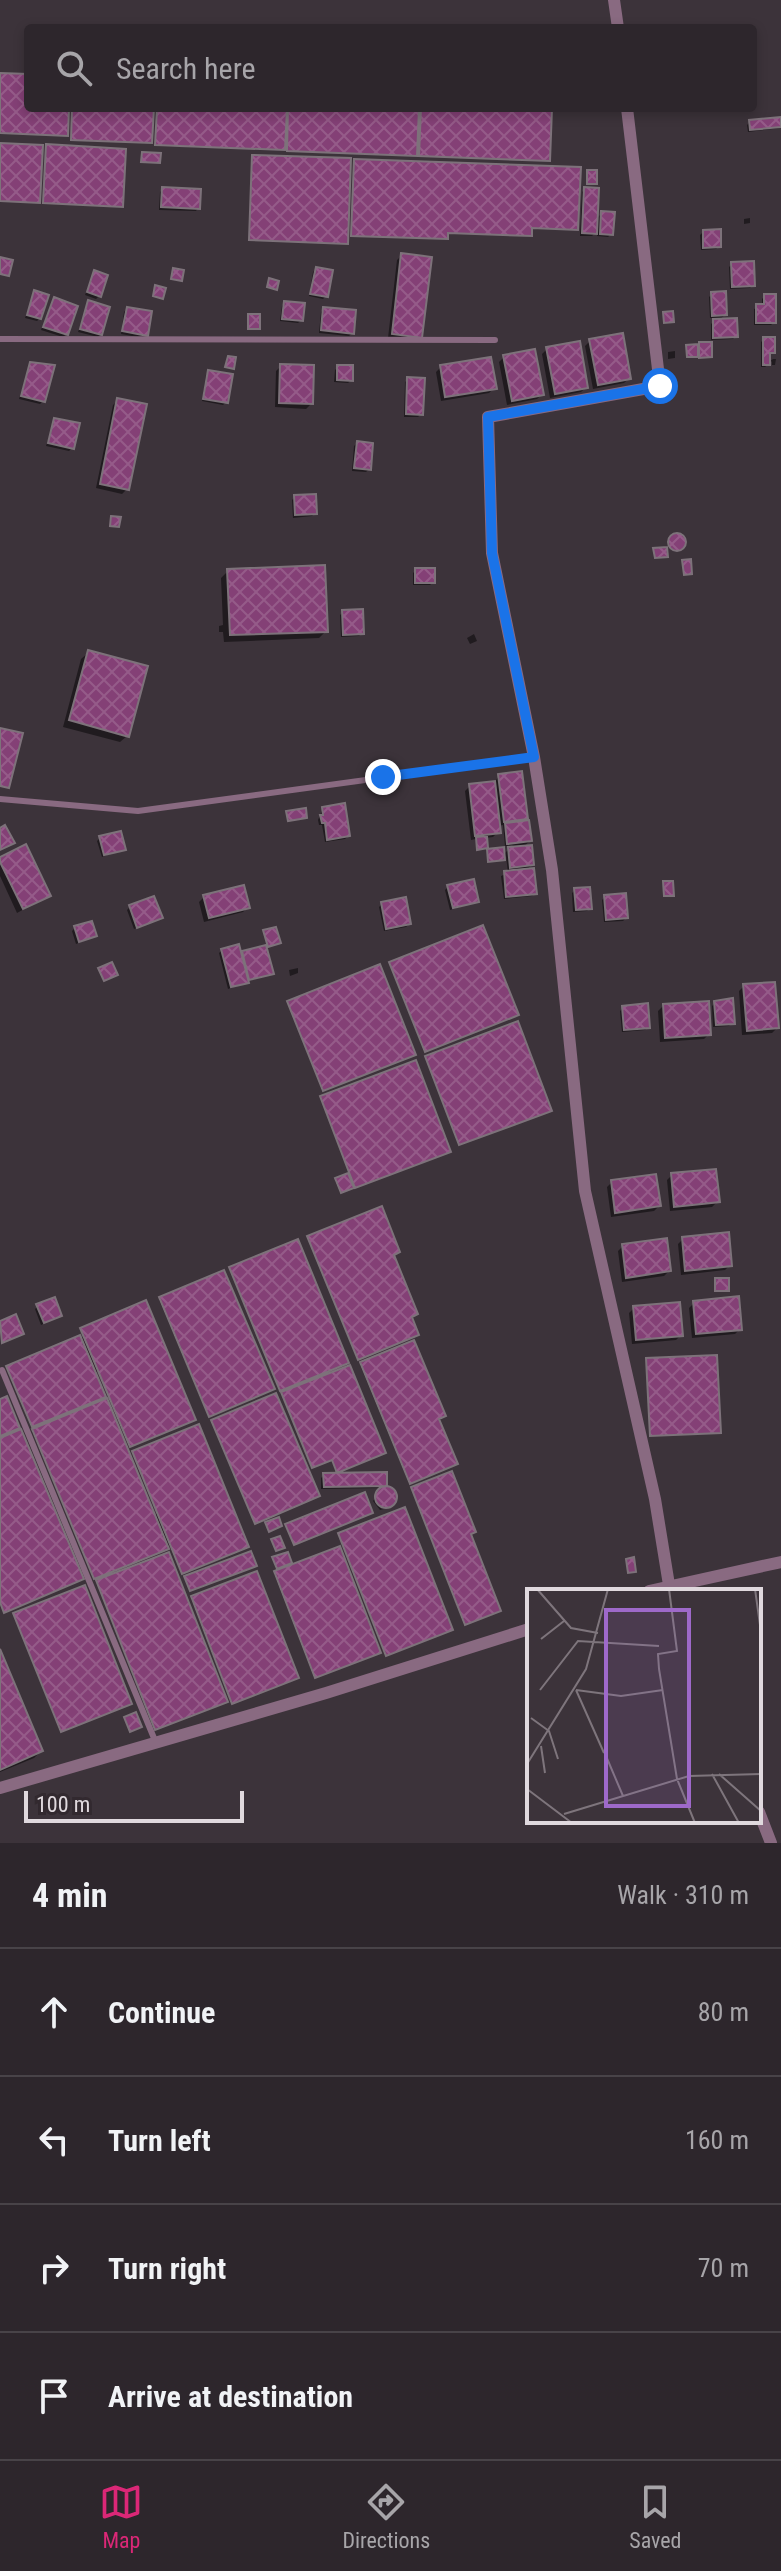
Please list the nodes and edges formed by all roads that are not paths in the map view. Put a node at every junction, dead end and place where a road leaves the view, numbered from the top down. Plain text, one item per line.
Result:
1 (614, 0) edge
2 (617, 24) edge
3 (627, 112) edge
4 (0, 339) edge
5 (495, 340) dead end
6 (534, 757) junction
7 (0, 799) edge
8 (2, 1370) dead end
9 (781, 1562) edge
10 (668, 1588) edge
11 (527, 1630) edge
12 (156, 1743) junction
13 (0, 1788) edge
14 (761, 1817) edge
15 (771, 1843) edge

1 - 2 street
3 - 6 street
4 - 5 lane
6 - 7 lane
6 - 10 street
8 - 12 lane
9 - 10 street
11 - 12 street
12 - 13 street
14 - 15 street

